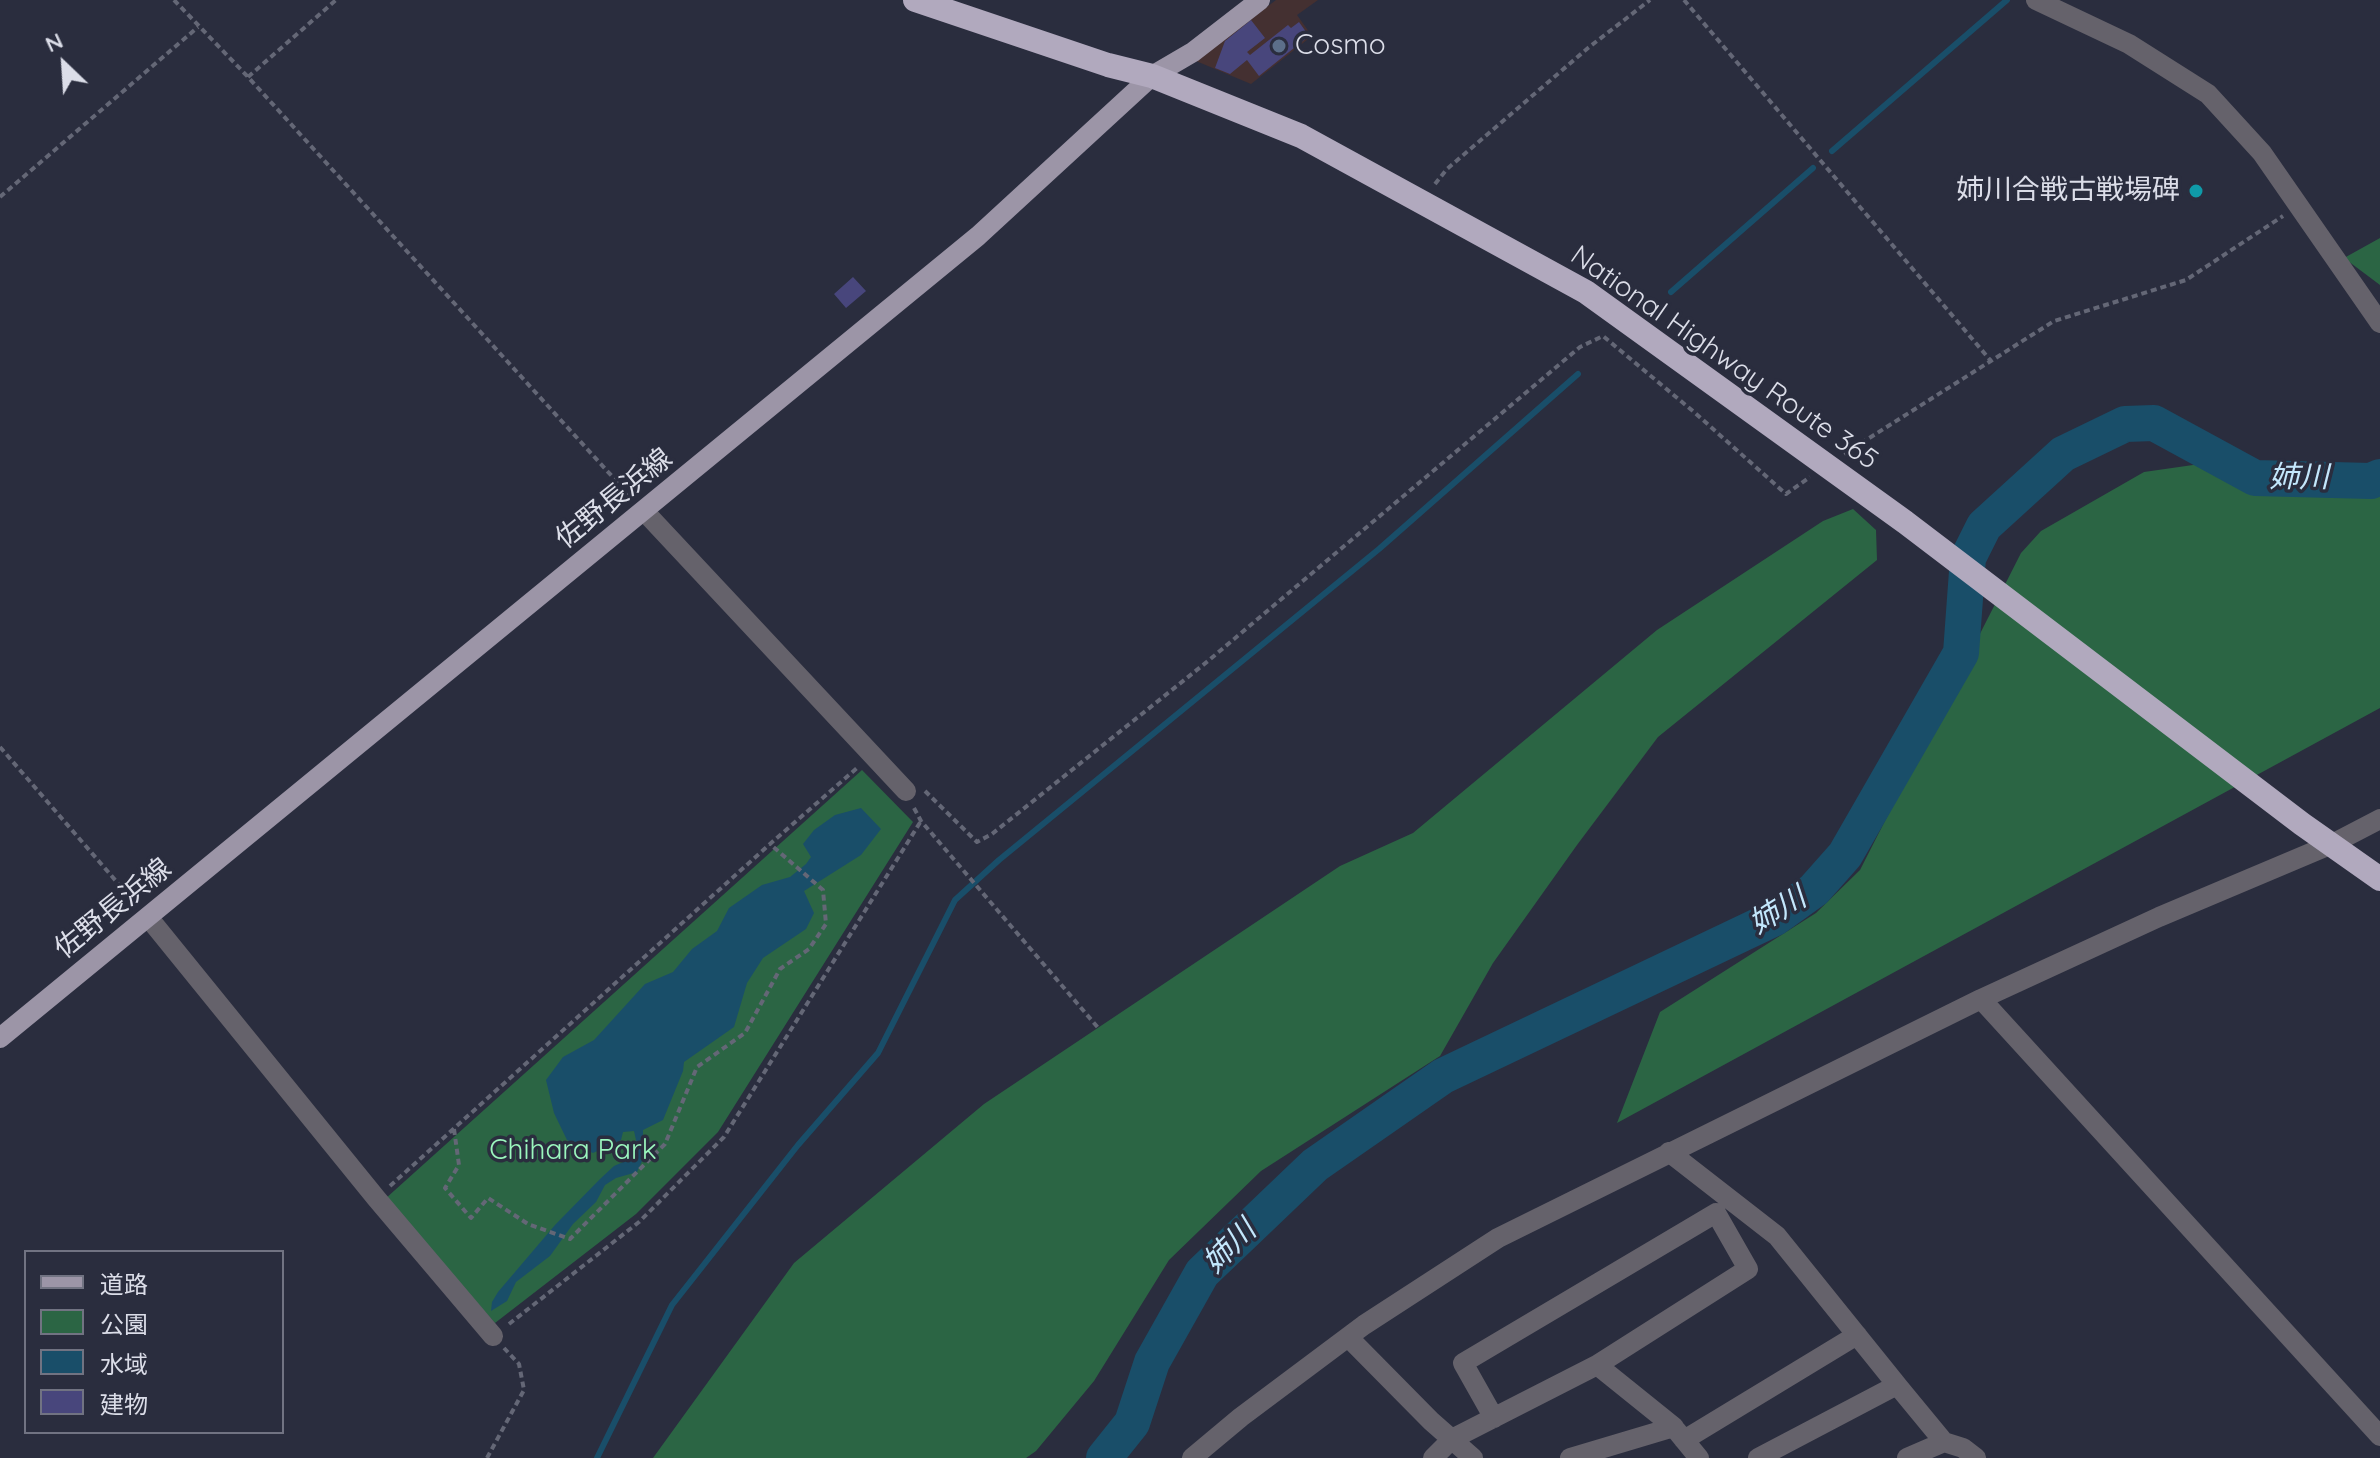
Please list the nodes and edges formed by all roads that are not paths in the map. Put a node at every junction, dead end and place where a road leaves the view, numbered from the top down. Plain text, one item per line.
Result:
1 (915, 0) edge
2 (1260, 0) edge
3 (2036, 0) edge
4 (1152, 76) junction
5 (2380, 323) edge
6 (644, 511) junction
7 (906, 791) road end
8 (2380, 819) edge
9 (2332, 844) junction
10 (2380, 879) edge
11 (148, 917) junction
12 (1981, 999) junction
13 (0, 1038) edge
14 (1669, 1152) junction
15 (1857, 1335) junction
16 (493, 1336) road end
17 (1348, 1337) junction
18 (1597, 1365) junction
19 (1897, 1385) junction
20 (1494, 1418) junction
21 (1679, 1433) junction
22 (2380, 1436) edge
23 (1452, 1439) junction
24 (1944, 1442) junction
25 (1192, 1458) edge
26 (1433, 1458) edge
27 (1473, 1458) edge
28 (1570, 1458) edge
29 (1699, 1458) edge
30 (1758, 1458) edge
31 (1907, 1458) edge
32 (1976, 1458) edge

1 - 4 highway, National Highway Route 365
2 - 4 main road, 佐野長浜線
3 - 5 street
4 - 6 main road, 佐野長浜線
4 - 9 highway, National Highway Route 365
6 - 7 street
6 - 11 main road, 佐野長浜線
8 - 9 street
9 - 10 highway, National Highway Route 365
9 - 12 street
11 - 13 main road, 佐野長浜線
11 - 16 street
12 - 14 street
12 - 22 street
14 - 15 street
14 - 17 street
15 - 19 street
15 - 21 street
17 - 23 street
17 - 25 street
18 - 20 street
18 - 20 street
18 - 21 street
19 - 24 street
19 - 30 street
20 - 23 street
21 - 28 street
21 - 29 street
23 - 26 street
23 - 27 street
24 - 31 street
24 - 32 street

